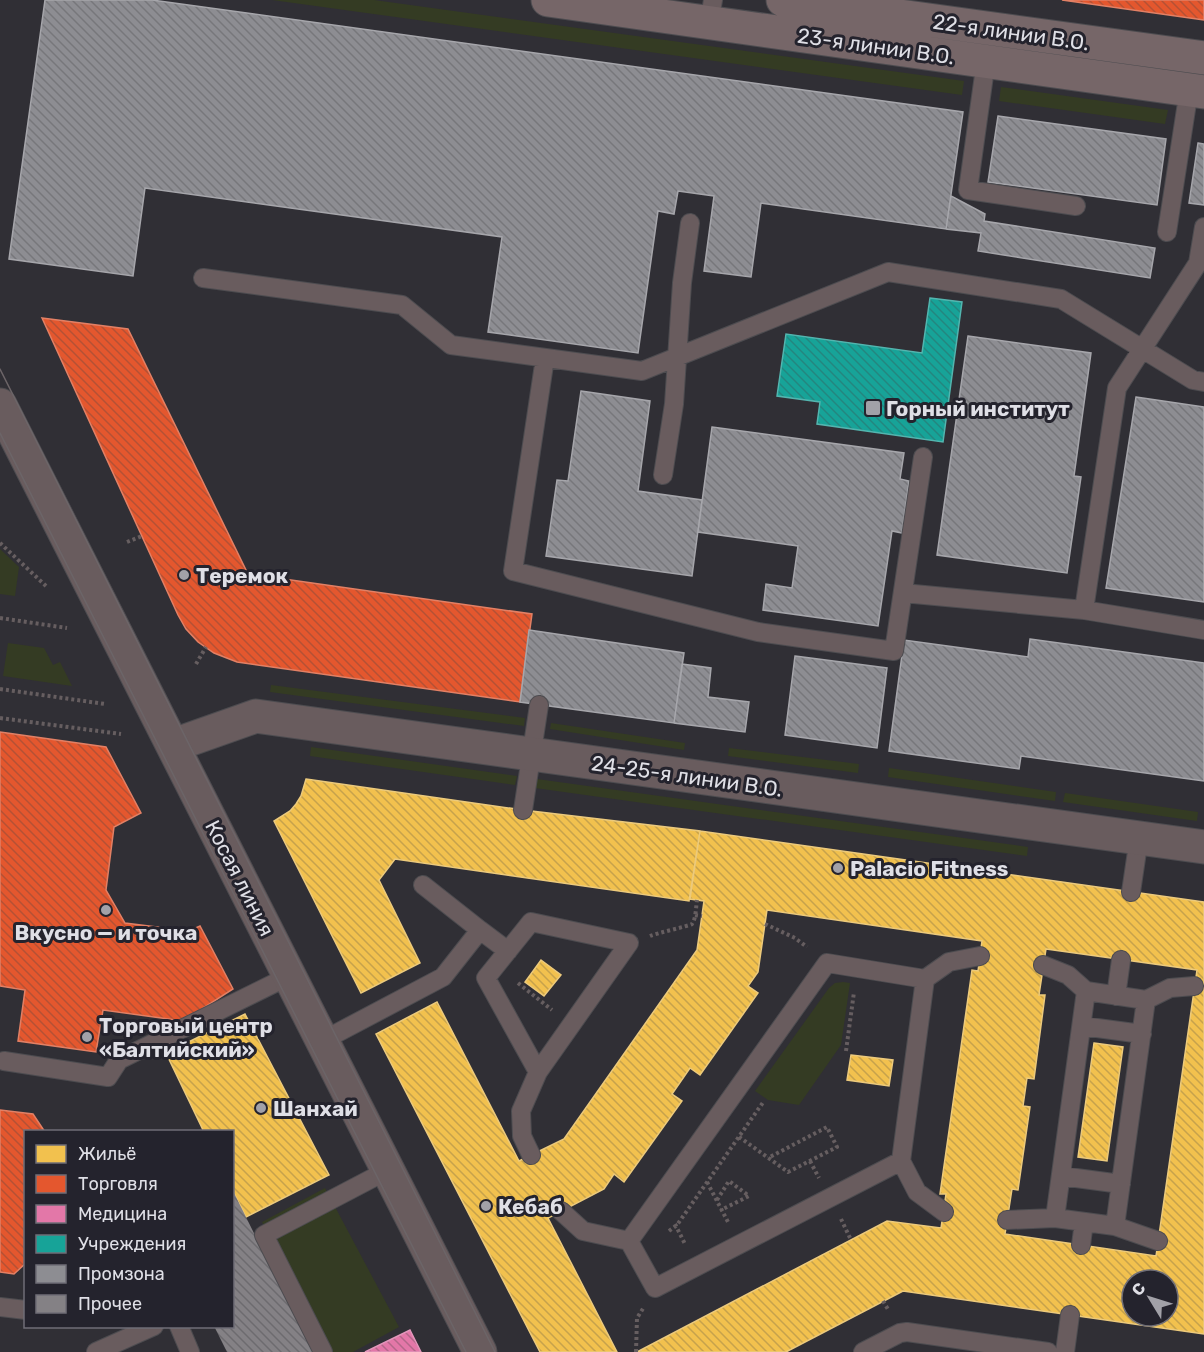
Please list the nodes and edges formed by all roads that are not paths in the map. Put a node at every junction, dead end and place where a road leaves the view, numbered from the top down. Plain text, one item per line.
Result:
1 (548, 0) edge
2 (783, 0) edge
3 (711, 11) edge
4 (1204, 58) edge
5 (986, 62) junction
6 (1197, 91) edge
7 (1076, 206) dead end
8 (690, 223) dead end
9 (1204, 227) edge
10 (1167, 232) dead end
11 (203, 278) dead end
12 (1142, 349) junction
13 (677, 357) junction
14 (545, 358) junction
15 (1204, 382) edge
16 (0, 405) edge
17 (923, 457) dead end
18 (663, 475) dead end
19 (903, 593) junction
20 (1084, 610) junction
21 (1204, 630) edge
22 (539, 705) dead end
23 (174, 745) junction
24 (532, 754) junction
25 (523, 810) dead end
26 (1139, 838) junction
27 (1204, 847) edge
28 (423, 885) dead end
29 (1131, 892) dead end
30 (480, 930) junction
31 (980, 956) dead end
32 (502, 959) junction
33 (1121, 960) dead end
34 (1043, 965) dead end
35 (289, 976) junction
36 (925, 979) junction
37 (1194, 986) dead end
38 (1086, 991) junction
39 (1116, 996) junction
40 (1146, 1000) junction
41 (1082, 1026) junction
42 (1142, 1034) junction
43 (322, 1041) junction
44 (4, 1061) dead end
45 (538, 1072) junction
46 (531, 1155) dead end
47 (902, 1161) junction
48 (388, 1170) junction
49 (1061, 1176) junction
50 (1121, 1184) junction
51 (561, 1211) dead end
52 (944, 1212) dead end
53 (1055, 1218) junction
54 (1007, 1220) dead end
55 (1084, 1222) junction
56 (1115, 1226) junction
57 (630, 1241) junction
58 (1158, 1241) dead end
59 (1081, 1245) dead end
60 (0, 1307) edge
61 (24, 1310) edge
62 (1070, 1315) dead end
63 (150, 1328) edge
64 (181, 1328) edge
65 (96, 1352) edge
66 (190, 1352) edge
67 (323, 1352) edge
68 (480, 1352) edge
69 (863, 1352) edge
70 (1048, 1352) edge
71 (1065, 1352) edge

1 - 3 street, 23-я линии В.О.
2 - 4 street, 22-я линии В.О.
3 - 5 street, 23-я линии В.О.
5 - 6 street, 23-я линии В.О.
5 - 7 lane
6 - 10 lane
8 - 13 lane
9 - 12 lane
11 - 14 lane
12 - 13 lane
12 - 15 lane
12 - 20 lane
13 - 14 lane
13 - 18 lane
14 - 19 lane
16 - 23 street, Косая линия
17 - 19 lane
19 - 20 lane
20 - 21 lane
22 - 24 lane
23 - 24 street, 24-25-я линии В.О.
23 - 35 street, Косая линия
24 - 25 lane
24 - 26 street, 24-25-я линии В.О.
26 - 27 street, 24-25-я линии В.О.
26 - 29 lane
28 - 30 lane
30 - 32 lane
30 - 43 lane
31 - 36 lane
32 - 45 lane
32 - 45 lane
33 - 39 lane
34 - 38 lane
35 - 43 street, Косая линия
35 - 44 lane
36 - 47 lane
36 - 57 lane
37 - 40 lane
38 - 39 lane
38 - 41 lane
39 - 40 lane
40 - 42 lane
41 - 42 lane
41 - 49 lane
42 - 50 lane
43 - 48 street, Косая линия
45 - 46 lane
47 - 52 lane
47 - 57 lane
48 - 67 lane
48 - 68 street, Косая линия
49 - 50 lane
49 - 53 lane
50 - 56 lane
51 - 57 lane
53 - 54 lane
53 - 55 lane
55 - 56 lane
55 - 59 lane
56 - 58 lane
60 - 61 lane
62 - 71 lane
63 - 65 lane
64 - 66 lane
69 - 70 lane

